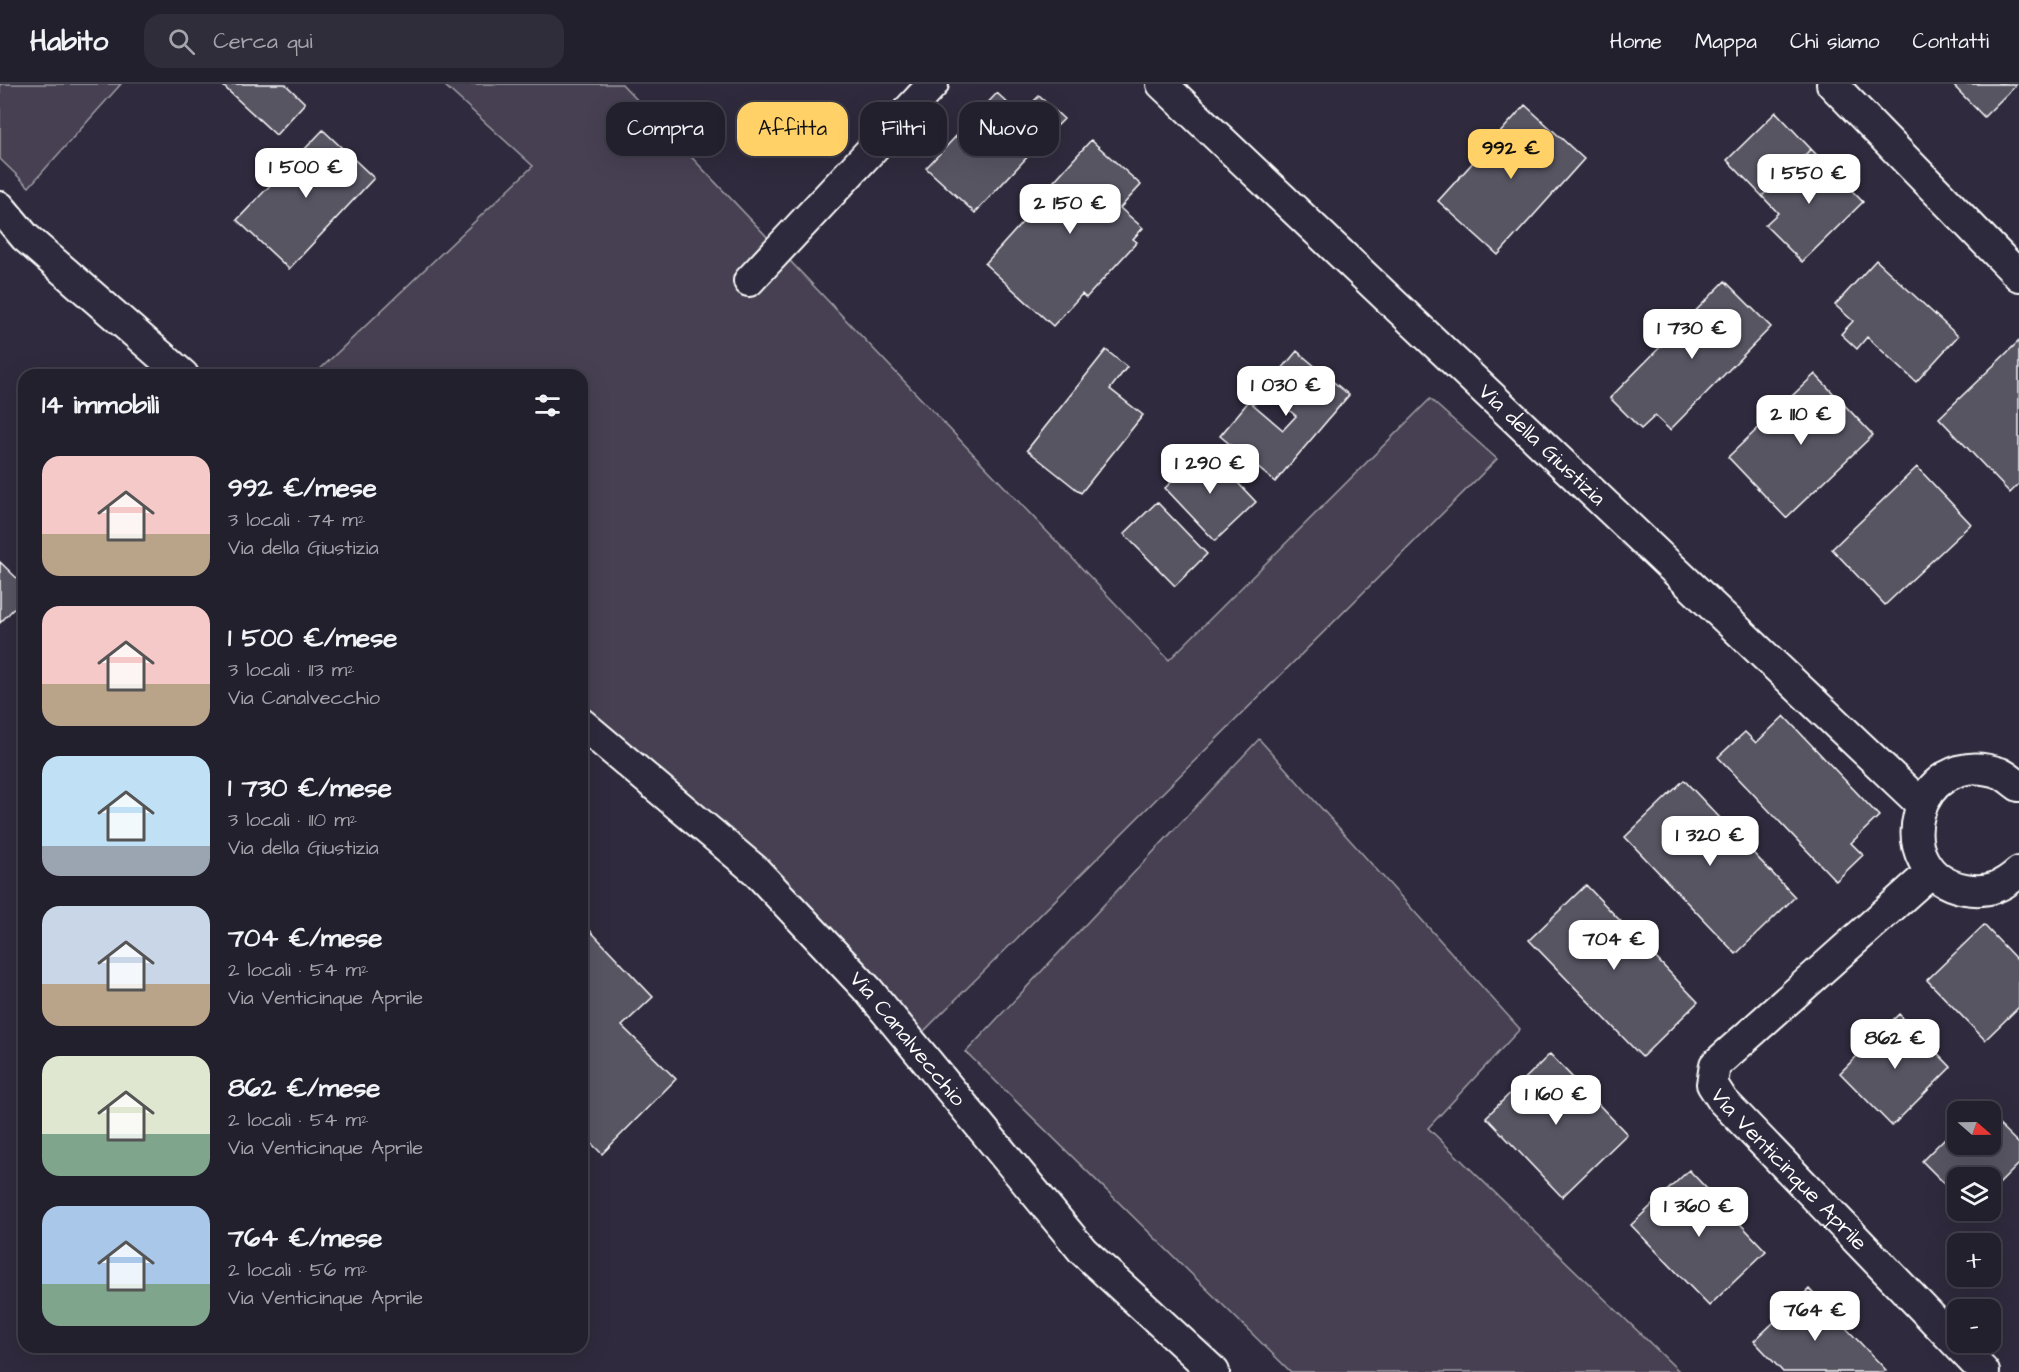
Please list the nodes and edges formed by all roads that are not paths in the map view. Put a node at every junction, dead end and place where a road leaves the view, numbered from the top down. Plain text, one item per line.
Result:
1 (933, 84) edge
2 (1162, 84) edge
3 (1832, 84) edge
4 (0, 207) edge
5 (2019, 276) edge
6 (749, 281) dead end
7 (176, 369) edge
8 (588, 729) edge
9 (2019, 786) edge
10 (1921, 804) junction
11 (1932, 872) junction
12 (2014, 885) edge
13 (1214, 1372) edge
14 (1984, 1372) edge

1 - 6 street
2 - 10 street, Via della Giustizia
3 - 5 street
4 - 7 street
8 - 13 street, Via Canalvecchio
9 - 10 street
10 - 11 street
11 - 12 street
11 - 14 street, Via Venticinque Aprile

